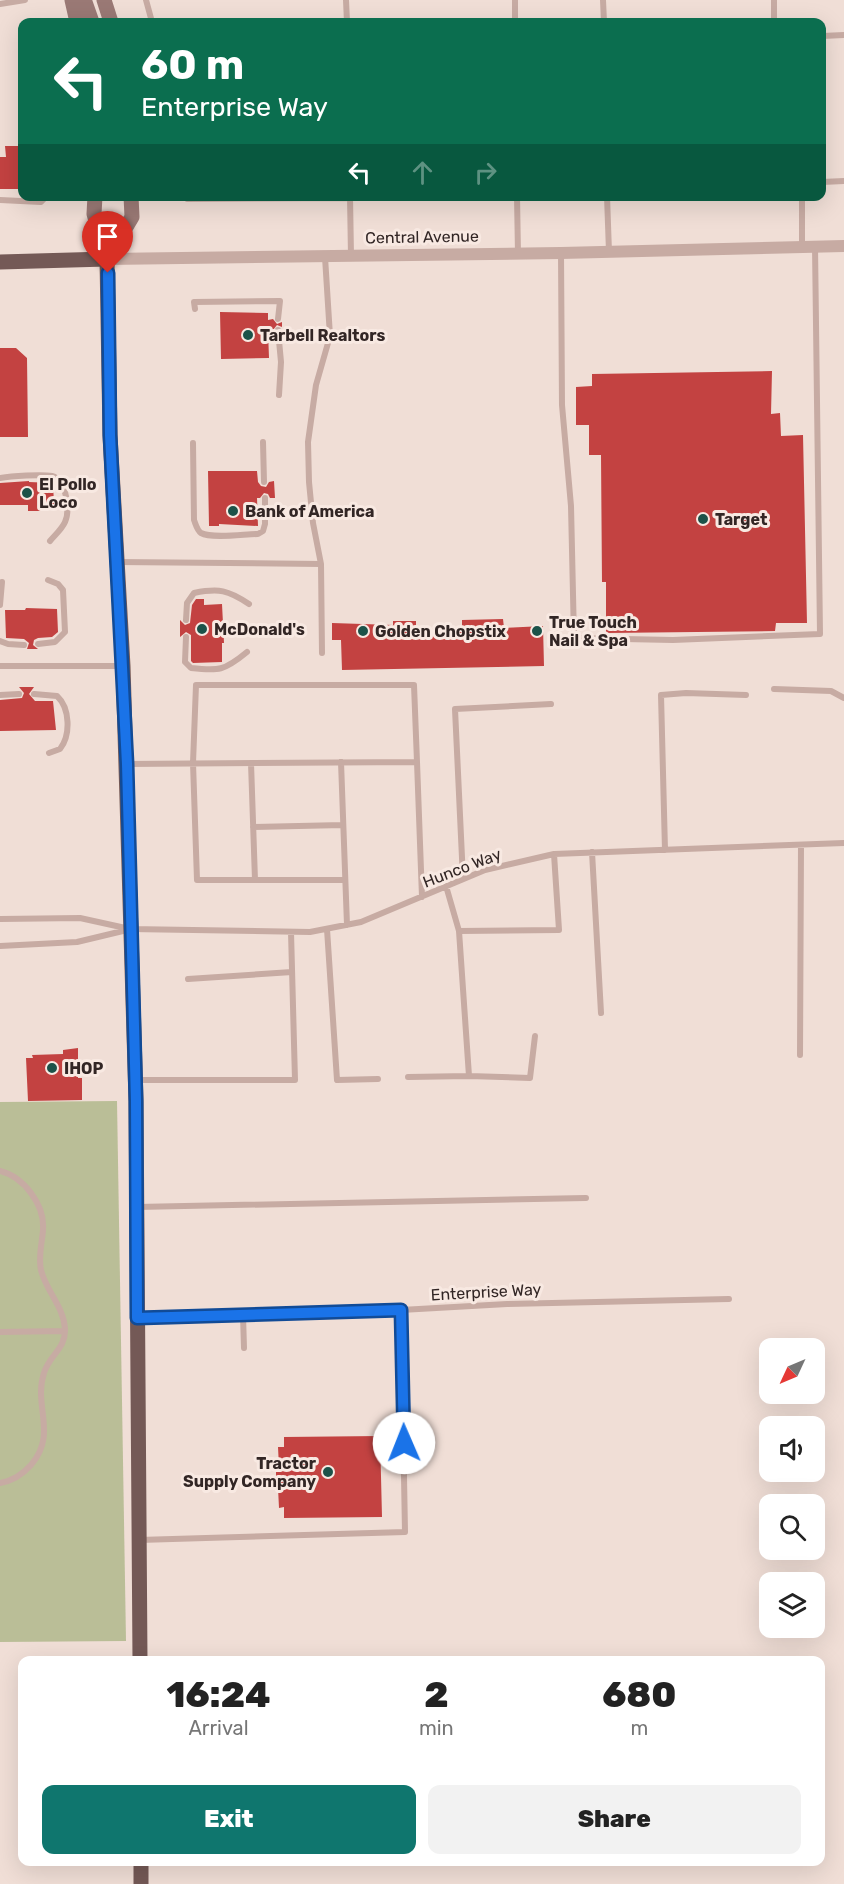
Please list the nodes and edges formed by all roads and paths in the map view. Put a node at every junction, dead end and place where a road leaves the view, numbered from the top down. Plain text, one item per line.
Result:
1 (25, 0) edge
2 (72, 0) edge
3 (82, 0) edge
4 (104, 0) edge
5 (146, 0) edge
6 (346, 0) edge
7 (515, 0) edge
8 (603, 0) edge
9 (774, 0) edge
10 (0, 4) edge
11 (76, 18) edge
12 (91, 18) edge
13 (110, 18) edge
14 (151, 18) edge
15 (347, 18) edge
16 (516, 18) edge
17 (604, 18) edge
18 (774, 18) edge
19 (844, 35) edge
20 (826, 36) edge
21 (844, 181) edge
22 (826, 182) edge
23 (0, 200) edge
24 (18, 201) edge
25 (20, 201) edge
26 (42, 201) edge
27 (95, 201) edge
28 (131, 201) edge
29 (350, 201) edge
30 (517, 201) edge
31 (607, 201) edge
32 (803, 201) edge
33 (844, 246) edge
34 (809, 247) junction
35 (609, 252) junction
36 (561, 253) junction
37 (518, 254) junction
38 (351, 256) junction
39 (325, 257) junction
40 (107, 259) junction
41 (0, 262) edge
42 (195, 309) dead end
43 (278, 319) dead end
44 (278, 330) dead end
45 (279, 395) dead end
46 (263, 442) dead end
47 (193, 443) dead end
48 (0, 478) edge
49 (264, 482) dead end
50 (265, 498) dead end
51 (50, 541) dead end
52 (116, 562) junction
53 (321, 564) junction
54 (48, 580) dead end
55 (2, 582) dead end
56 (0, 604) edge
57 (249, 604) dead end
58 (186, 620) dead end
59 (186, 637) dead end
60 (0, 641) edge
61 (38, 644) dead end
62 (24, 645) dead end
63 (247, 652) dead end
64 (322, 653) dead end
65 (0, 666) edge
66 (123, 666) junction
67 (774, 689) dead end
68 (19, 694) dead end
69 (34, 694) dead end
70 (746, 694) dead end
71 (0, 695) edge
72 (844, 698) edge
73 (551, 704) dead end
74 (49, 753) dead end
75 (341, 762) junction
76 (417, 762) junction
77 (251, 763) junction
78 (127, 764) junction
79 (193, 764) junction
80 (343, 825) junction
81 (253, 827) junction
82 (844, 843) edge
83 (801, 845) junction
84 (665, 850) junction
85 (592, 852) junction
86 (554, 854) junction
87 (463, 879) junction
88 (255, 880) junction
89 (345, 880) junction
90 (446, 886) junction
91 (422, 897) junction
92 (0, 920) edge
93 (347, 925) junction
94 (327, 928) junction
95 (130, 929) junction
96 (291, 932) junction
97 (459, 932) junction
98 (0, 946) edge
99 (292, 972) junction
100 (188, 979) dead end
101 (601, 1013) dead end
102 (535, 1036) dead end
103 (800, 1055) dead end
104 (469, 1076) junction
105 (408, 1077) dead end
106 (378, 1079) dead end
107 (135, 1080) junction
108 (0, 1171) edge
109 (586, 1198) dead end
110 (137, 1207) junction
111 (729, 1299) dead end
112 (401, 1310) junction
113 (243, 1315) junction
114 (137, 1318) junction
115 (65, 1331) junction
116 (0, 1332) edge
117 (244, 1348) dead end
118 (0, 1484) edge
119 (139, 1540) junction
120 (140, 1656) edge
121 (141, 1866) edge
122 (141, 1884) edge

1 - 10 lane
2 - 11 main road
3 - 12 main road
4 - 13 main road
5 - 14 lane
6 - 15 lane
7 - 16 lane
8 - 17 lane
9 - 18 lane
19 - 20 lane
21 - 22 lane
23 - 24 lane
25 - 26 lane
27 - 40 main road
28 - 40 main road
29 - 38 lane
30 - 37 lane
31 - 35 lane
32 - 34 lane
33 - 34 street, Central Avenue
34 - 35 street, Central Avenue
34 - 36 lane
35 - 36 street, Central Avenue
36 - 37 street, Central Avenue
37 - 38 street, Central Avenue
38 - 39 street, Central Avenue
39 - 40 street, Central Avenue
39 - 53 lane
40 - 41 main road, Central Avenue
40 - 52 main road
42 - 43 lane
44 - 45 lane
46 - 49 lane
47 - 50 lane
48 - 51 lane
52 - 53 lane
52 - 66 main road
53 - 64 lane
54 - 61 lane
55 - 56 lane
57 - 58 lane
59 - 63 lane
60 - 62 lane
65 - 66 lane
66 - 78 main road
67 - 72 lane
68 - 71 lane
69 - 74 lane
70 - 84 lane
73 - 87 lane
75 - 76 lane
75 - 77 lane
75 - 80 lane
76 - 79 lane
76 - 91 lane
77 - 79 lane
77 - 81 lane
78 - 79 lane
78 - 95 main road
79 - 88 lane
80 - 81 lane
80 - 89 lane
81 - 88 lane
82 - 83 lane, Hunco Way
83 - 84 lane, Hunco Way
83 - 103 lane
84 - 85 lane, Hunco Way
85 - 86 lane, Hunco Way
85 - 101 lane
86 - 87 lane, Hunco Way
86 - 97 lane
87 - 90 lane, Hunco Way
88 - 89 lane
89 - 93 lane
90 - 91 lane, Hunco Way
90 - 97 lane
91 - 93 lane, Hunco Way
92 - 95 lane, Hunco Way
93 - 94 lane, Hunco Way
94 - 96 lane, Hunco Way
94 - 106 lane
95 - 96 lane, Hunco Way
95 - 98 lane, Hunco Way
95 - 107 main road
96 - 99 lane
97 - 104 lane
99 - 100 lane
99 - 107 lane
102 - 104 lane
104 - 105 lane
107 - 110 main road
108 - 115 lane
109 - 110 lane
110 - 114 main road
111 - 112 lane, Enterprise Way
112 - 113 lane, Enterprise Way
112 - 119 lane
113 - 114 lane, Enterprise Way
113 - 117 lane
114 - 119 main road
115 - 116 lane
115 - 118 lane
119 - 120 main road
121 - 122 main road

